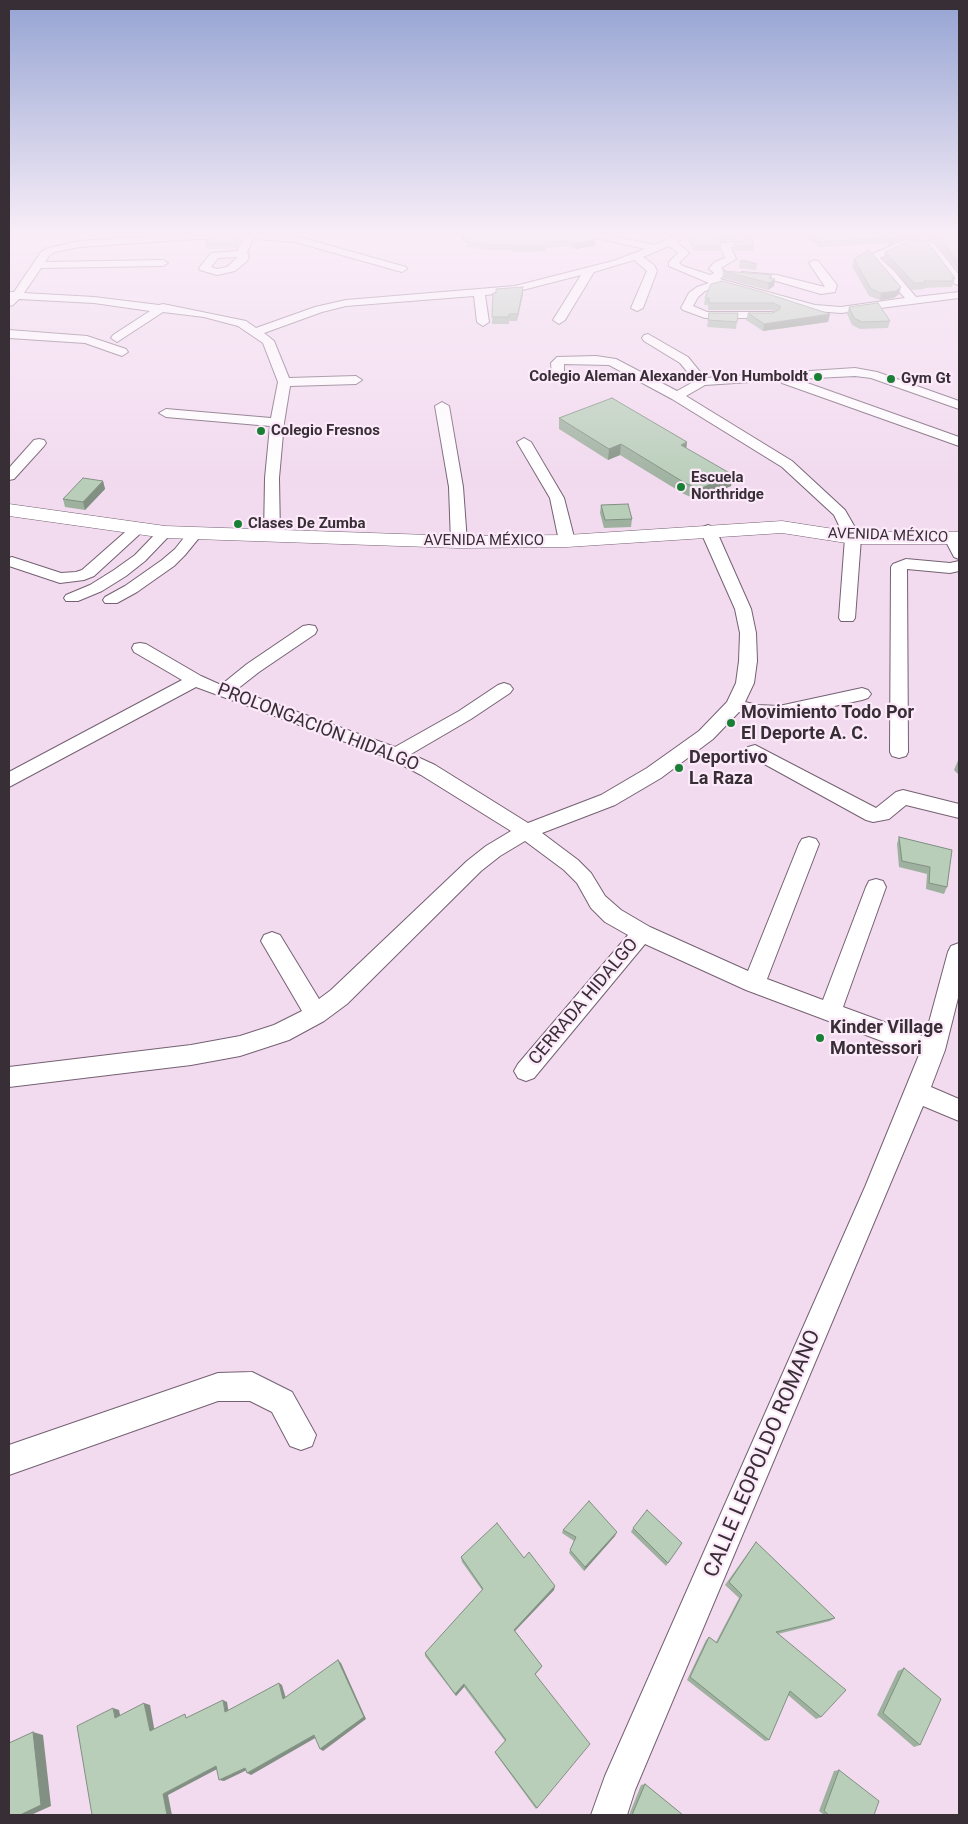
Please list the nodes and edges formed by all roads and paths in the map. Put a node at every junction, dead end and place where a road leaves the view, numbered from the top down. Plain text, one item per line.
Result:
1 (148, 317) edge
2 (220, 317) edge
3 (296, 317) edge
4 (482, 317) edge
5 (561, 317) edge
6 (559, 320) dead end
7 (483, 322) dead end
8 (255, 332) junction
9 (9, 334) edge
10 (116, 338) dead end
11 (648, 338) dead end
12 (122, 352) dead end
13 (558, 376) dead end
14 (777, 376) junction
15 (356, 380) dead end
16 (284, 382) junction
17 (702, 382) junction
18 (678, 396) junction
19 (959, 405) edge
20 (442, 406) dead end
21 (166, 414) dead end
22 (277, 423) junction
23 (524, 442) dead end
24 (959, 442) edge
25 (39, 443) dead end
26 (9, 476) edge
27 (9, 510) edge
28 (137, 529) junction
29 (708, 530) junction
30 (165, 532) junction
31 (195, 534) junction
32 (272, 536) junction
33 (853, 538) junction
34 (567, 541) junction
35 (459, 542) junction
36 (957, 543) edge
37 (12, 562) dead end
38 (959, 566) edge
39 (72, 598) dead end
40 (112, 600) dead end
41 (847, 618) dead end
42 (309, 630) dead end
43 (140, 648) dead end
44 (195, 680) junction
45 (504, 689) dead end
46 (223, 692) junction
47 (862, 694) dead end
48 (735, 705) junction
49 (755, 751) dead end
50 (899, 752) dead end
51 (396, 754) junction
52 (9, 780) edge
53 (959, 812) edge
54 (526, 832) junction
55 (809, 844) dead end
56 (876, 887) dead end
57 (642, 933) junction
58 (272, 941) dead end
59 (959, 952) edge
60 (754, 984) junction
61 (830, 1012) junction
62 (316, 1014) junction
63 (933, 1050) junction
64 (526, 1071) dead end
65 (9, 1076) edge
66 (917, 1092) junction
67 (959, 1110) edge
68 (301, 1435) dead end
69 (9, 1460) edge
70 (609, 1815) edge

1 - 10 street
2 - 8 street
3 - 8 street
4 - 7 street
5 - 6 street
8 - 16 street
9 - 12 street
11 - 17 street
13 - 18 street
14 - 17 street
14 - 19 street
14 - 24 street
15 - 16 street
16 - 22 street
17 - 18 street
18 - 33 street
20 - 35 street
21 - 22 street
22 - 32 street
23 - 34 street
25 - 26 street
27 - 28 main road, AVENIDA MÉXICO
28 - 30 main road, AVENIDA MÉXICO
28 - 37 street
29 - 33 main road, AVENIDA MÉXICO
29 - 34 main road, AVENIDA MÉXICO
29 - 48 street
30 - 31 main road, AVENIDA MÉXICO
30 - 39 street
31 - 32 main road, AVENIDA MÉXICO
31 - 40 street
32 - 35 main road, AVENIDA MÉXICO
33 - 36 main road, AVENIDA MÉXICO
33 - 41 street
34 - 35 main road, AVENIDA MÉXICO
38 - 50 street
42 - 46 street
43 - 44 street
44 - 46 street, PROLONGACIÓN HIDALGO
44 - 52 street, PROLONGACIÓN HIDALGO
45 - 51 street
46 - 51 street, PROLONGACIÓN HIDALGO
47 - 48 street
48 - 54 street
49 - 53 street
51 - 54 street, PROLONGACIÓN HIDALGO
54 - 57 street, PROLONGACIÓN HIDALGO
54 - 62 street
55 - 60 street
56 - 61 street
57 - 60 street, PROLONGACIÓN HIDALGO
57 - 64 street, CERRADA HIDALGO
58 - 62 street
59 - 63 street, CALLE LEOPOLDO ROMANO
60 - 61 street, PROLONGACIÓN HIDALGO
61 - 63 street, PROLONGACIÓN HIDALGO
62 - 65 street
63 - 66 street, CALLE LEOPOLDO ROMANO
66 - 67 street
66 - 70 street, CALLE LEOPOLDO ROMANO
68 - 69 street

